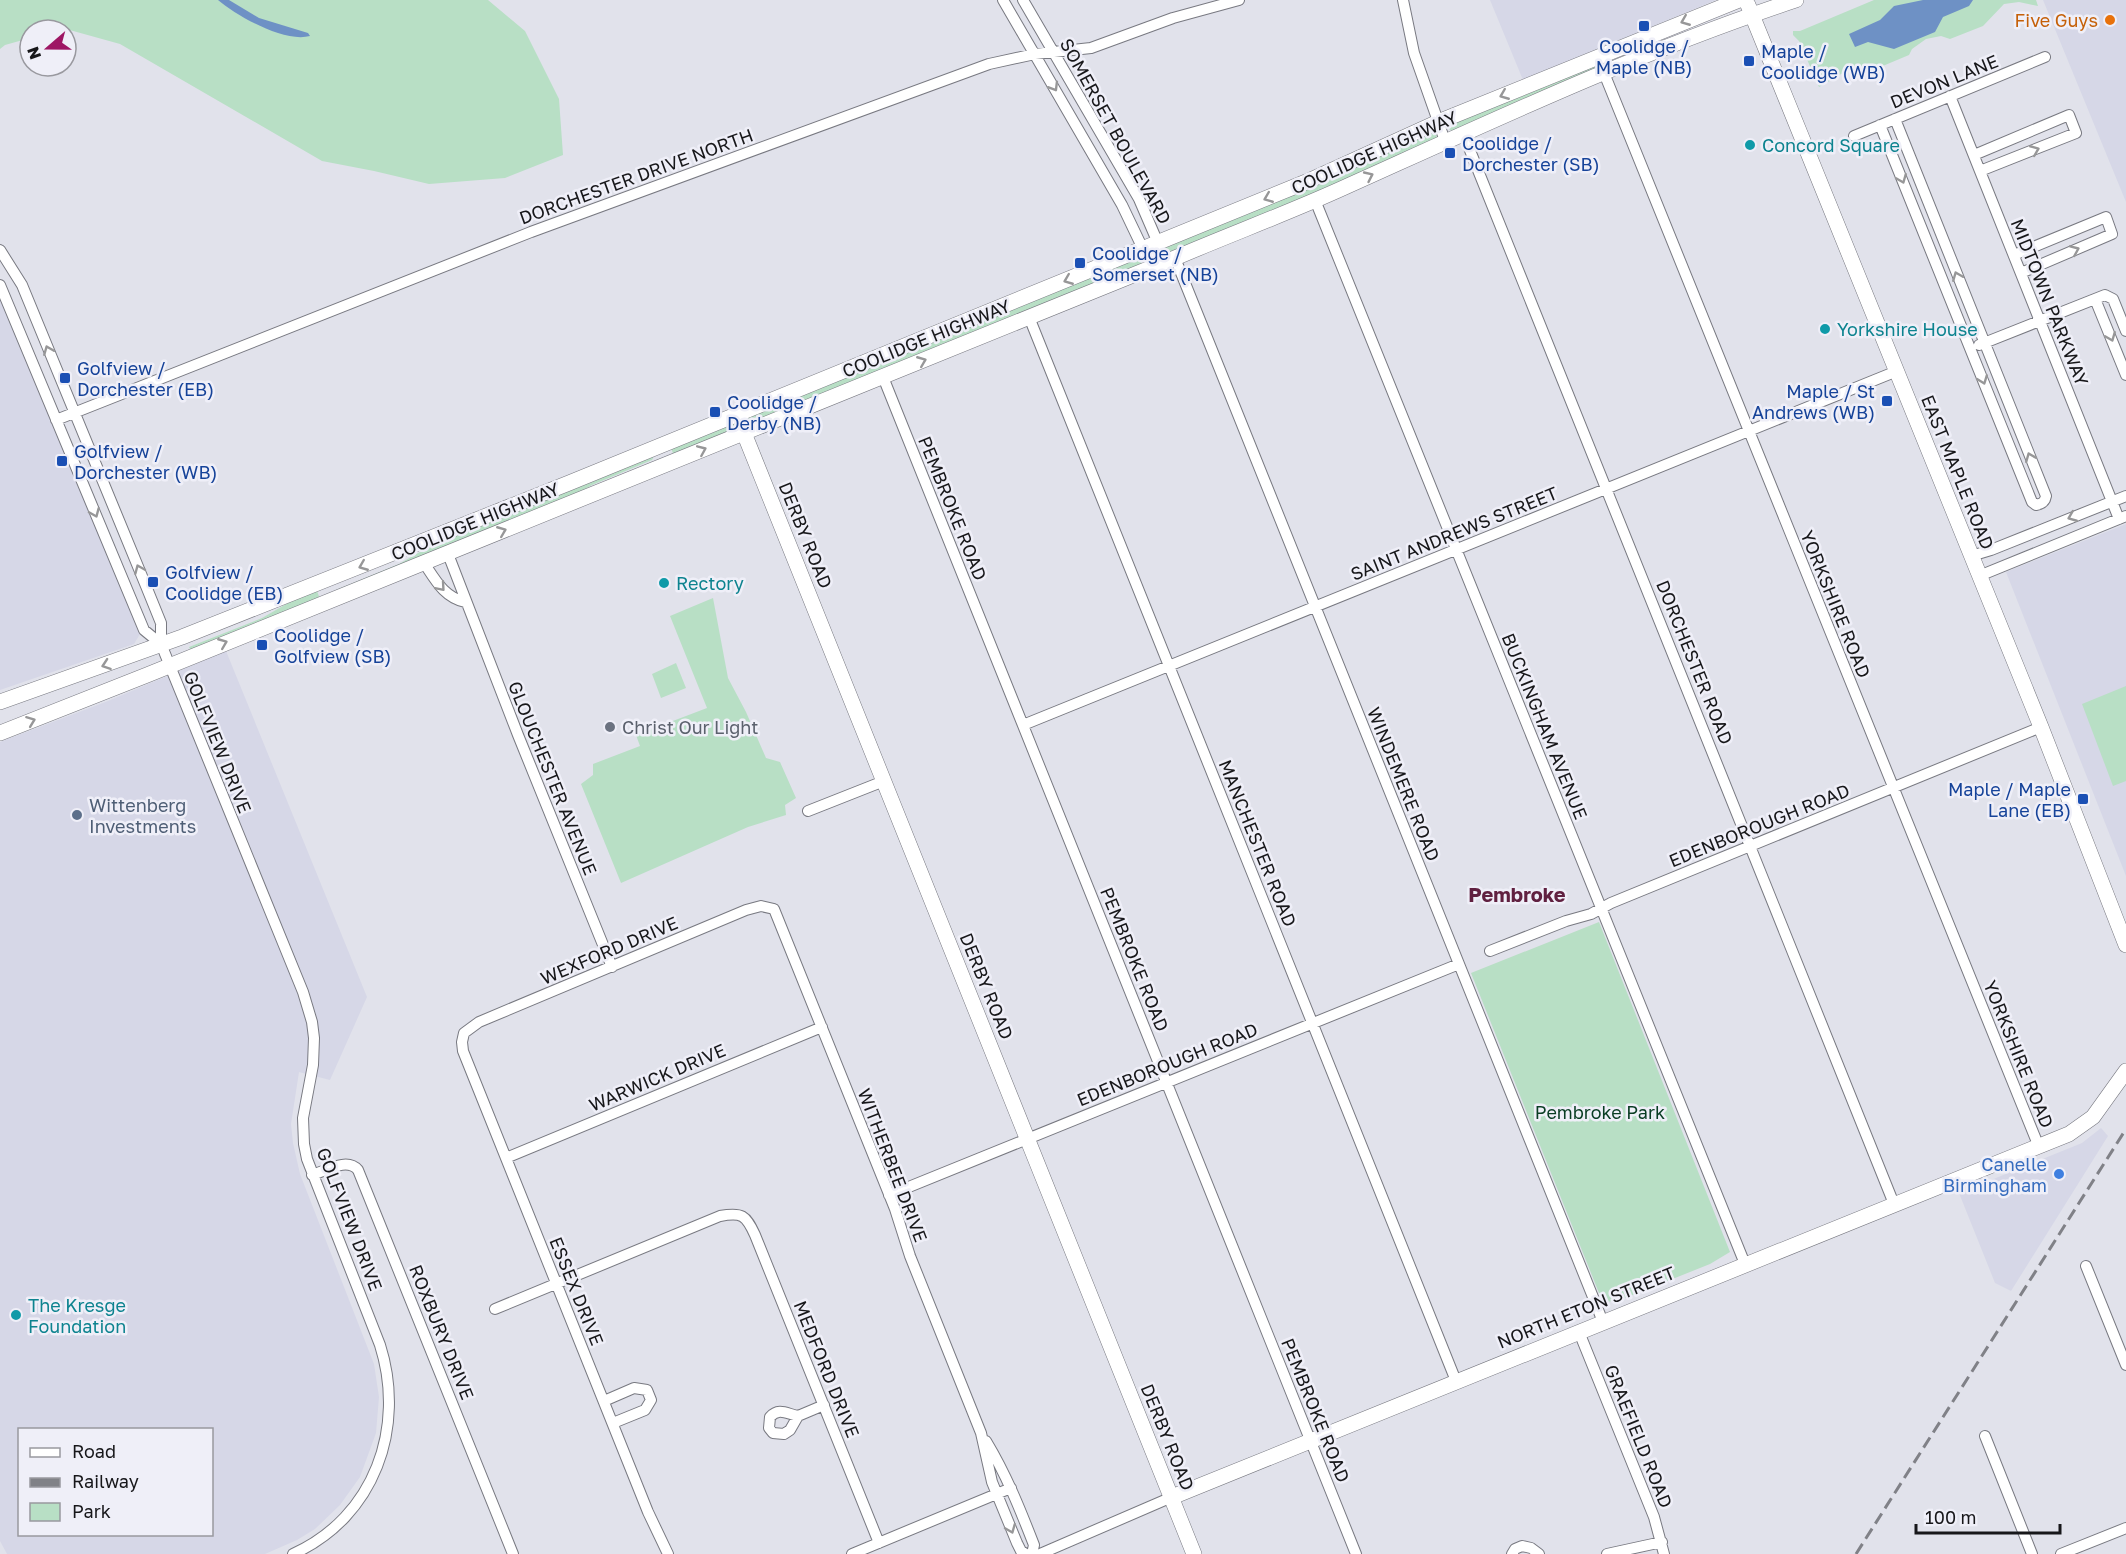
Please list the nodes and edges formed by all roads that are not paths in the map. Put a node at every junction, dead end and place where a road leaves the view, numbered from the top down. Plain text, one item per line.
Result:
1 (1003, 0) edge
2 (1023, 0) edge
3 (1239, 0) edge
4 (1403, 0) edge
5 (1739, 0) edge
6 (1745, 0) edge
7 (1796, 0) edge
8 (1752, 14) junction
9 (1617, 48) junction
10 (1054, 52) junction
11 (1035, 54) junction
12 (2045, 57) dead end
13 (1624, 64) junction
14 (1604, 73) junction
15 (1950, 96) junction
16 (1894, 119) junction
17 (1438, 122) junction
18 (1880, 125) junction
19 (1463, 133) junction
20 (1854, 136) dead end
21 (1445, 141) junction
22 (1974, 155) junction
23 (1980, 171) junction
24 (1316, 200) junction
25 (1158, 243) junction
26 (1143, 249) junction
27 (0, 250) edge
28 (1948, 252) junction
29 (2014, 255) junction
30 (1176, 258) junction
31 (1934, 258) junction
32 (1160, 264) junction
33 (2021, 273) junction
34 (0, 285) edge
35 (2095, 299) junction
36 (1029, 317) junction
37 (2040, 321) junction
38 (2126, 331) edge
39 (1984, 342) junction
40 (1970, 348) junction
41 (1897, 371) junction
42 (2126, 375) edge
43 (883, 377) junction
44 (74, 413) junction
45 (56, 420) junction
46 (2018, 427) junction
47 (1749, 431) junction
48 (744, 433) junction
49 (2004, 433) junction
50 (658, 447) junction
51 (660, 468) junction
52 (1608, 489) junction
53 (2126, 496) edge
54 (2112, 501) junction
55 (2122, 518) edge
56 (1456, 550) junction
57 (448, 554) junction
58 (1971, 556) junction
59 (424, 563) junction
60 (1978, 576) junction
61 (335, 578) junction
62 (332, 600) junction
63 (465, 602) junction
64 (1316, 607) junction
65 (161, 644) junction
66 (169, 666) junction
67 (1169, 666) junction
68 (0, 702) edge
69 (1023, 725) junction
70 (2041, 728) junction
71 (0, 732) edge
72 (884, 782) junction
73 (1893, 788) junction
74 (808, 812) dead end
75 (1751, 846) junction
76 (1601, 908) junction
77 (774, 909) joint
78 (2126, 945) edge
79 (1490, 951) dead end
80 (1458, 964) junction
81 (612, 967) junction
82 (1313, 1023) junction
83 (822, 1027) junction
84 (463, 1037) joint
85 (2126, 1071) edge
86 (1167, 1082) junction
87 (1027, 1138) junction
88 (2039, 1147) junction
89 (506, 1158) junction
90 (312, 1175) junction
91 (889, 1195) junction
92 (1894, 1204) junction
93 (1745, 1264) junction
94 (2086, 1266) dead end
95 (556, 1284) junction
96 (495, 1309) dead end
97 (1602, 1322) junction
98 (1579, 1332) junction
99 (2126, 1365) edge
100 (1456, 1381) junction
101 (604, 1401) junction
102 (824, 1405) junction
103 (798, 1416) dead end
104 (613, 1424) junction
105 (981, 1433) junction
106 (1984, 1436) dead end
107 (1310, 1440) junction
108 (1011, 1488) junction
109 (997, 1494) junction
110 (1172, 1497) junction
111 (2126, 1528) edge
112 (1662, 1542) junction
113 (879, 1543) junction
114 (293, 1554) edge
115 (513, 1554) edge
116 (668, 1554) edge
117 (852, 1554) edge
118 (1026, 1554) edge
119 (1032, 1554) edge
120 (1040, 1554) edge
121 (1194, 1554) edge
122 (1356, 1554) edge
123 (1512, 1554) edge
124 (1539, 1554) edge
125 (1607, 1554) edge
126 (1664, 1554) edge
127 (2032, 1554) edge
128 (2061, 1554) edge

1 - 11 street, SOMERSET BOULEVARD
2 - 10 street, SOMERSET BOULEVARD
3 - 10 street, DORCHESTER DRIVE NORTH
4 - 17 street
5 -> 9 main road, COOLIDGE HIGHWAY
6 - 8 main road, EAST MAPLE ROAD
7 - 8 main road, COOLIDGE HIGHWAY
8 - 13 main road, COOLIDGE HIGHWAY
8 - 41 main road, EAST MAPLE ROAD
9 - 13 main road
9 -> 17 main road, COOLIDGE HIGHWAY
10 - 11 street, DORCHESTER DRIVE NORTH
10 - 25 street, SOMERSET BOULEVARD
11 -> 26 street, SOMERSET BOULEVARD
11 - 44 street, DORCHESTER DRIVE NORTH
12 - 15 street, DEVON LANE
13 - 14 main road, COOLIDGE HIGHWAY
14 - 19 main road, COOLIDGE HIGHWAY
14 - 47 street, YORKSHIRE ROAD
15 - 16 street, DEVON LANE
15 - 22 street, MIDTOWN PARKWAY
16 - 18 street, DEVON LANE
16 - 28 street
17 - 21 street
17 -> 25 main road, COOLIDGE HIGHWAY
18 - 20 street, DEVON LANE
18 -> 31 street
19 - 21 main road, COOLIDGE HIGHWAY
19 - 52 street, DORCHESTER ROAD
24 -> 21 main road, COOLIDGE HIGHWAY
22 - 23 street, MIDTOWN PARKWAY
23 -> 22 street
23 - 29 street, MIDTOWN PARKWAY
24 - 30 main road, COOLIDGE HIGHWAY
24 - 56 street, BUCKINGHAM AVENUE
25 - 26 main road, COOLIDGE HIGHWAY
25 - 32 street, SOMERSET BOULEVARD
26 - 32 street, SOMERSET BOULEVARD
26 -> 50 main road, COOLIDGE HIGHWAY
44 -> 27 street
28 - 31 street
39 -> 28 street
29 - 33 street, MIDTOWN PARKWAY
33 -> 29 street
30 - 32 main road, COOLIDGE HIGHWAY
30 - 64 street, WINDEMERE ROAD
31 - 40 street
32 - 36 main road, COOLIDGE HIGHWAY
33 - 37 street, MIDTOWN PARKWAY
34 - 45 street
35 - 37 street
35 - 38 street
35 -> 42 street
43 -> 36 main road, COOLIDGE HIGHWAY
36 - 67 street, MANCHESTER ROAD
37 - 39 street
37 - 54 street, MIDTOWN PARKWAY
39 - 40 street
39 - 46 street
40 -> 49 street
41 - 47 street, SAINT ANDREWS STREET
41 - 58 main road, EAST MAPLE ROAD
43 - 48 main road, COOLIDGE HIGHWAY
43 - 69 street, PEMBROKE ROAD
44 - 45 street, DORCHESTER DRIVE NORTH
65 -> 44 street
45 -> 65 street
46 - 49 street
49 -> 46 street
47 - 52 street, SAINT ANDREWS STREET
47 - 73 street, YORKSHIRE ROAD
51 -> 48 main road, COOLIDGE HIGHWAY
48 - 72 main road, DERBY ROAD
50 - 51 main road
50 -> 61 main road, COOLIDGE HIGHWAY
57 -> 51 main road, COOLIDGE HIGHWAY
52 - 56 street, SAINT ANDREWS STREET
52 - 75 street, DORCHESTER ROAD
53 - 54 street
54 - 55 street, MIDTOWN PARKWAY
54 -> 58 street
55 - 60 street
56 - 64 street, SAINT ANDREWS STREET
56 - 76 street, BUCKINGHAM AVENUE
57 - 59 main road, COOLIDGE HIGHWAY
57 - 63 street, GLOUCHESTER AVENUE
58 - 60 main road, EAST MAPLE ROAD
59 - 62 main road, COOLIDGE HIGHWAY
59 -> 63 street
60 - 70 main road, EAST MAPLE ROAD
61 - 62 main road
61 - 65 main road, COOLIDGE HIGHWAY
66 -> 62 main road, COOLIDGE HIGHWAY
63 - 81 street, GLOUCHESTER AVENUE
64 - 67 street, SAINT ANDREWS STREET
64 - 80 street, WINDEMERE ROAD
65 - 66 street, GOLFVIEW DRIVE
65 -> 68 main road, COOLIDGE HIGHWAY
71 -> 66 main road, COOLIDGE HIGHWAY
66 - 90 street, GOLFVIEW DRIVE
67 - 69 street, SAINT ANDREWS STREET
67 - 82 street, MANCHESTER ROAD
69 - 86 street, PEMBROKE ROAD
70 - 73 street, EDENBOROUGH ROAD
70 - 78 main road, EAST MAPLE ROAD
72 - 74 street
72 - 87 main road, DERBY ROAD
73 - 75 street, EDENBOROUGH ROAD
73 - 88 street, YORKSHIRE ROAD
75 - 76 street, EDENBOROUGH ROAD
75 - 92 street, DORCHESTER ROAD
76 - 79 street, EDENBOROUGH ROAD
76 - 93 street, BUCKINGHAM AVENUE
77 - 81 street, WEXFORD DRIVE
77 - 83 street, WITHERBEE DRIVE
80 - 82 street, EDENBOROUGH ROAD
80 - 97 street, WINDEMERE ROAD
81 - 84 street, WEXFORD DRIVE
82 - 86 street, EDENBOROUGH ROAD
82 - 100 street, MANCHESTER ROAD
83 - 89 street, WARWICK DRIVE
83 - 91 street, WITHERBEE DRIVE
84 - 89 street, ESSEX DRIVE
85 - 88 main road, NORTH ETON STREET
86 - 87 street, EDENBOROUGH ROAD
86 - 107 street, PEMBROKE ROAD
87 - 91 street, EDENBOROUGH ROAD
87 - 110 main road, DERBY ROAD
88 - 92 main road, NORTH ETON STREET
89 - 95 street, ESSEX DRIVE
90 - 114 street, GOLFVIEW DRIVE
90 - 115 street, ROXBURY DRIVE
91 - 105 street, WITHERBEE DRIVE
92 - 93 main road, NORTH ETON STREET
93 - 97 main road, NORTH ETON STREET
94 - 99 street
95 - 96 street
95 - 101 street, ESSEX DRIVE
95 - 102 street, MEDFORD DRIVE
97 - 98 main road, NORTH ETON STREET
98 - 100 main road, NORTH ETON STREET
98 - 112 street, GRAEFIELD ROAD
100 - 107 main road, NORTH ETON STREET
101 - 104 street, ESSEX DRIVE
101 - 104 street
102 - 103 street
102 - 113 street, MEDFORD DRIVE
104 - 116 street, ESSEX DRIVE
105 - 108 street, WITHERBEE DRIVE
105 - 109 street, WITHERBEE DRIVE
106 - 127 street
107 - 110 main road, NORTH ETON STREET
107 - 122 street, PEMBROKE ROAD
108 - 109 street
108 - 119 street, WITHERBEE DRIVE
109 - 113 street
109 -> 118 street, WITHERBEE DRIVE
110 - 120 street, NORTH ETON STREET
110 - 121 main road, DERBY ROAD
111 - 128 street
112 - 125 street
112 - 126 street, GRAEFIELD ROAD
113 - 117 street
123 - 124 street

